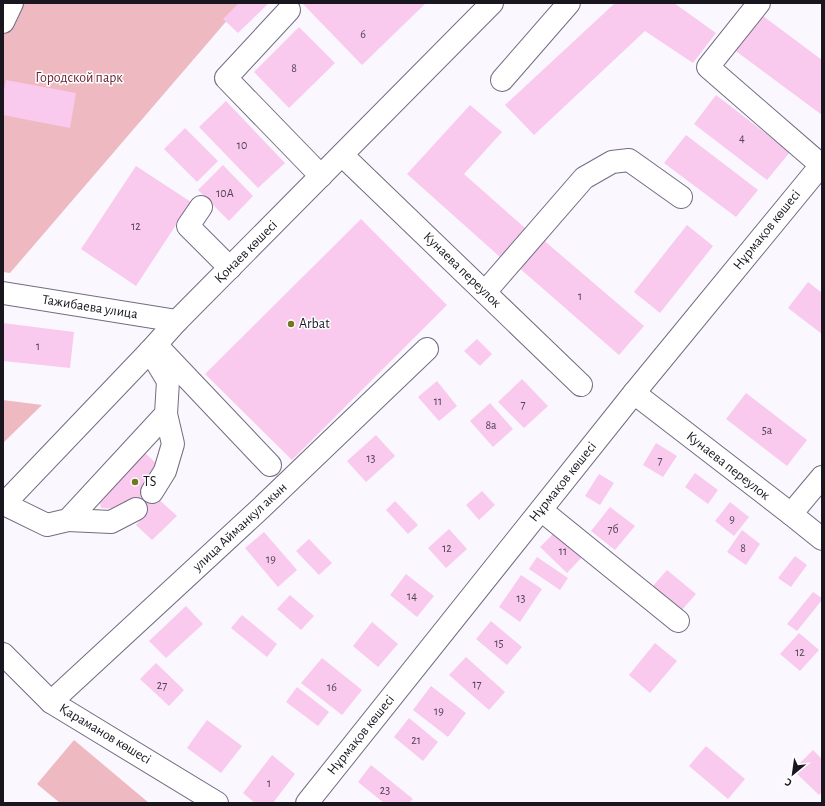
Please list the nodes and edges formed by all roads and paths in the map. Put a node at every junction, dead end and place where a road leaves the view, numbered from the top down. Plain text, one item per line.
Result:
1 (12, 3) edge
2 (569, 3) edge
3 (759, 3) edge
4 (479, 8) edge
5 (289, 10) dead end
6 (3, 22) edge
7 (502, 80) dead end
8 (342, 155) junction
9 (821, 164) edge
10 (321, 176) junction
11 (682, 197) dead end
12 (201, 207) dead end
13 (230, 268) junction
14 (485, 292) junction
15 (3, 293) edge
16 (177, 321) junction
17 (153, 348) junction
18 (427, 349) dead end
19 (581, 385) dead end
20 (634, 393) junction
21 (166, 414) junction
22 (270, 465) dead end
23 (822, 477) edge
24 (152, 492) dead end
25 (3, 504) edge
26 (136, 509) dead end
27 (541, 510) junction
28 (790, 514) junction
29 (68, 520) junction
30 (822, 540) edge
31 (678, 621) dead end
32 (3, 654) edge
33 (51, 702) junction
34 (215, 802) edge
35 (307, 803) edge

1 - 6 street
2 - 7 street
3 - 9 street
4 - 8 street, Қонаев көшесі
5 - 10 street
8 - 10 street, Қонаев көшесі
8 - 14 street, Кунаева переулок
9 - 20 street, Нұрмақов көшесі
10 - 13 street, Қонаев көшесі
11 - 14 street
12 - 13 street
13 - 16 street, Қонаев көшесі
14 - 19 street, Кунаева переулок
15 - 16 street, Тажибаева улица
16 - 17 street, Қонаев көшесі
17 - 21 street
17 - 22 street
17 - 25 street, Қонаев көшесі
18 - 33 street, улица Айманкул акын
20 - 27 street, Нұрмақов көшесі
20 - 28 street, Кунаева переулок
21 - 24 street
21 - 29 street
23 - 28 street
25 - 29 street
26 - 29 street
27 - 31 street
27 - 35 street, Нұрмақов көшесі
28 - 30 street, Кунаева переулок
32 - 33 street, Қараманов көшесі
33 - 34 street, Қараманов көшесі

